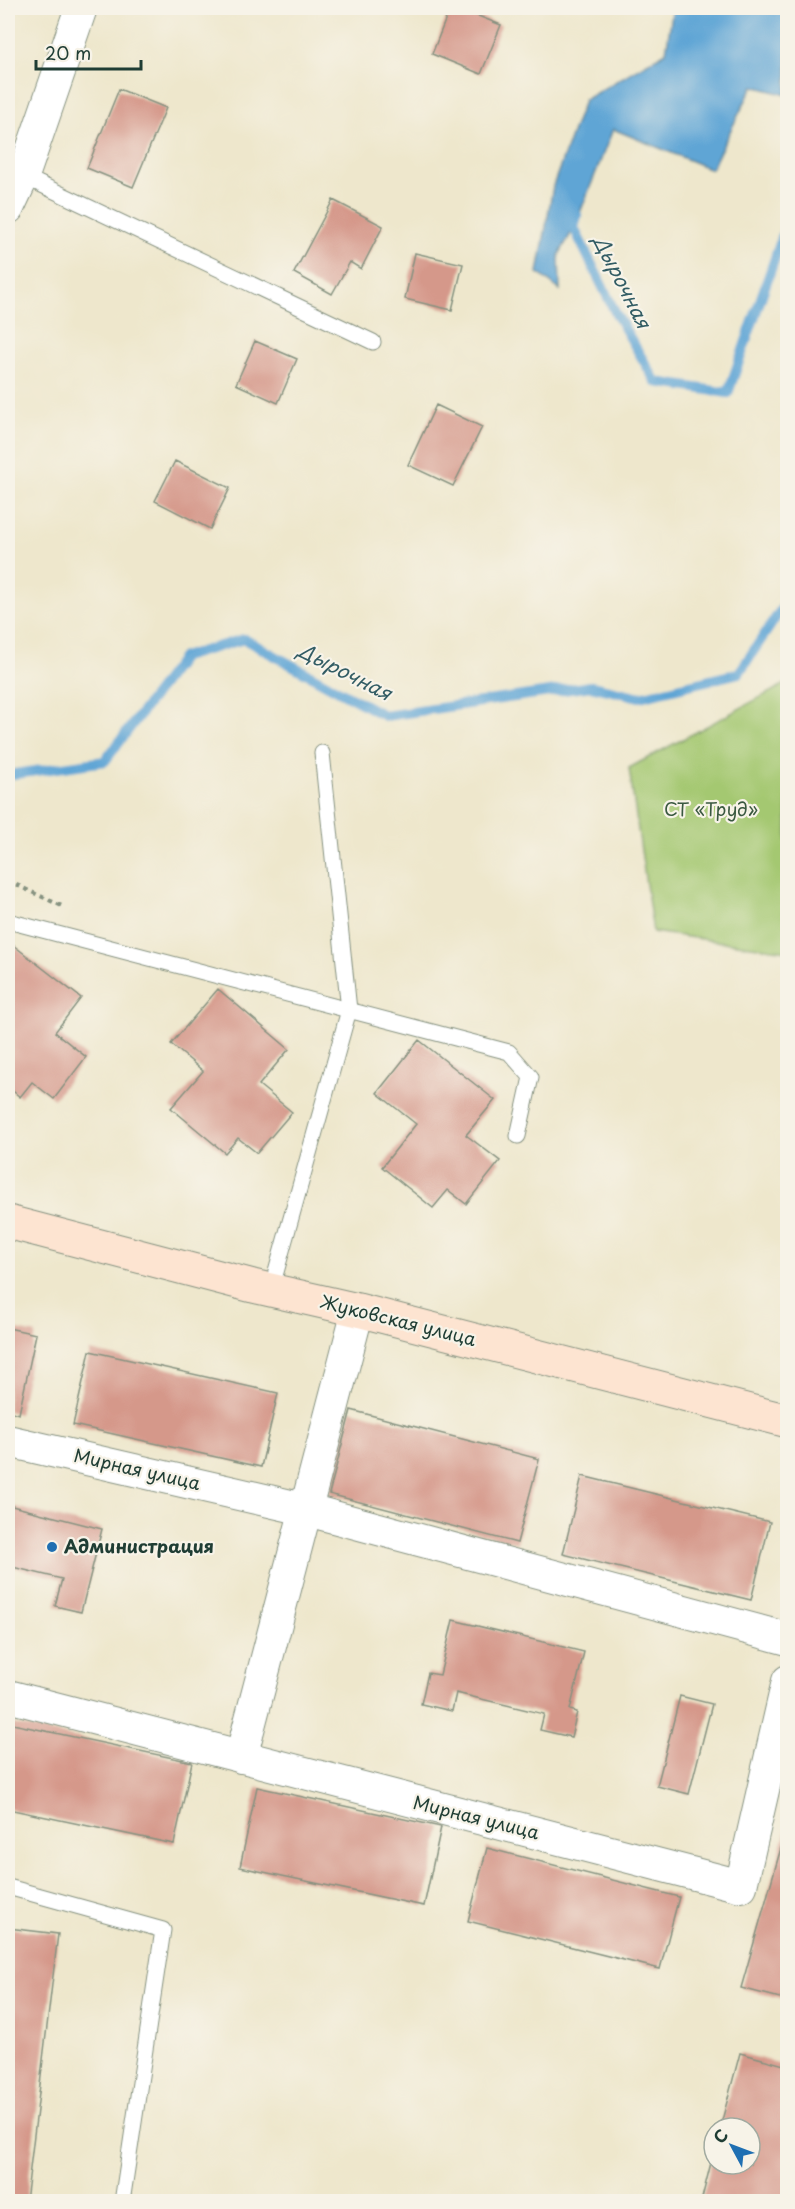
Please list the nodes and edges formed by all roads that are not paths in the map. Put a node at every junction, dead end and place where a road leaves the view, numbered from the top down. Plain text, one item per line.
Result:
1 (81, 8) edge
2 (23, 176) junction
3 (8, 208) edge
4 (373, 342) dead end
5 (322, 753) dead end
6 (8, 921) edge
7 (349, 1010) junction
8 (518, 1136) dead end
9 (8, 1222) edge
10 (272, 1290) junction
11 (358, 1310) junction
12 (788, 1421) edge
13 (8, 1441) edge
14 (304, 1509) junction
15 (788, 1639) edge
16 (788, 1681) edge
17 (8, 1696) edge
18 (240, 1757) junction
19 (8, 1887) edge
20 (123, 2202) edge

1 - 2 street
2 - 3 street
2 - 4 lane
5 - 7 lane
6 - 7 lane
7 - 8 lane
7 - 10 lane
9 - 10 main road, Жуковская улица
10 - 11 main road, Жуковская улица
11 - 12 main road, Жуковская улица
11 - 14 street
13 - 14 street, Мирная улица
14 - 15 street, Мирная улица
14 - 18 street
16 - 18 street, Мирная улица
17 - 18 street, Мирная улица
19 - 20 lane

